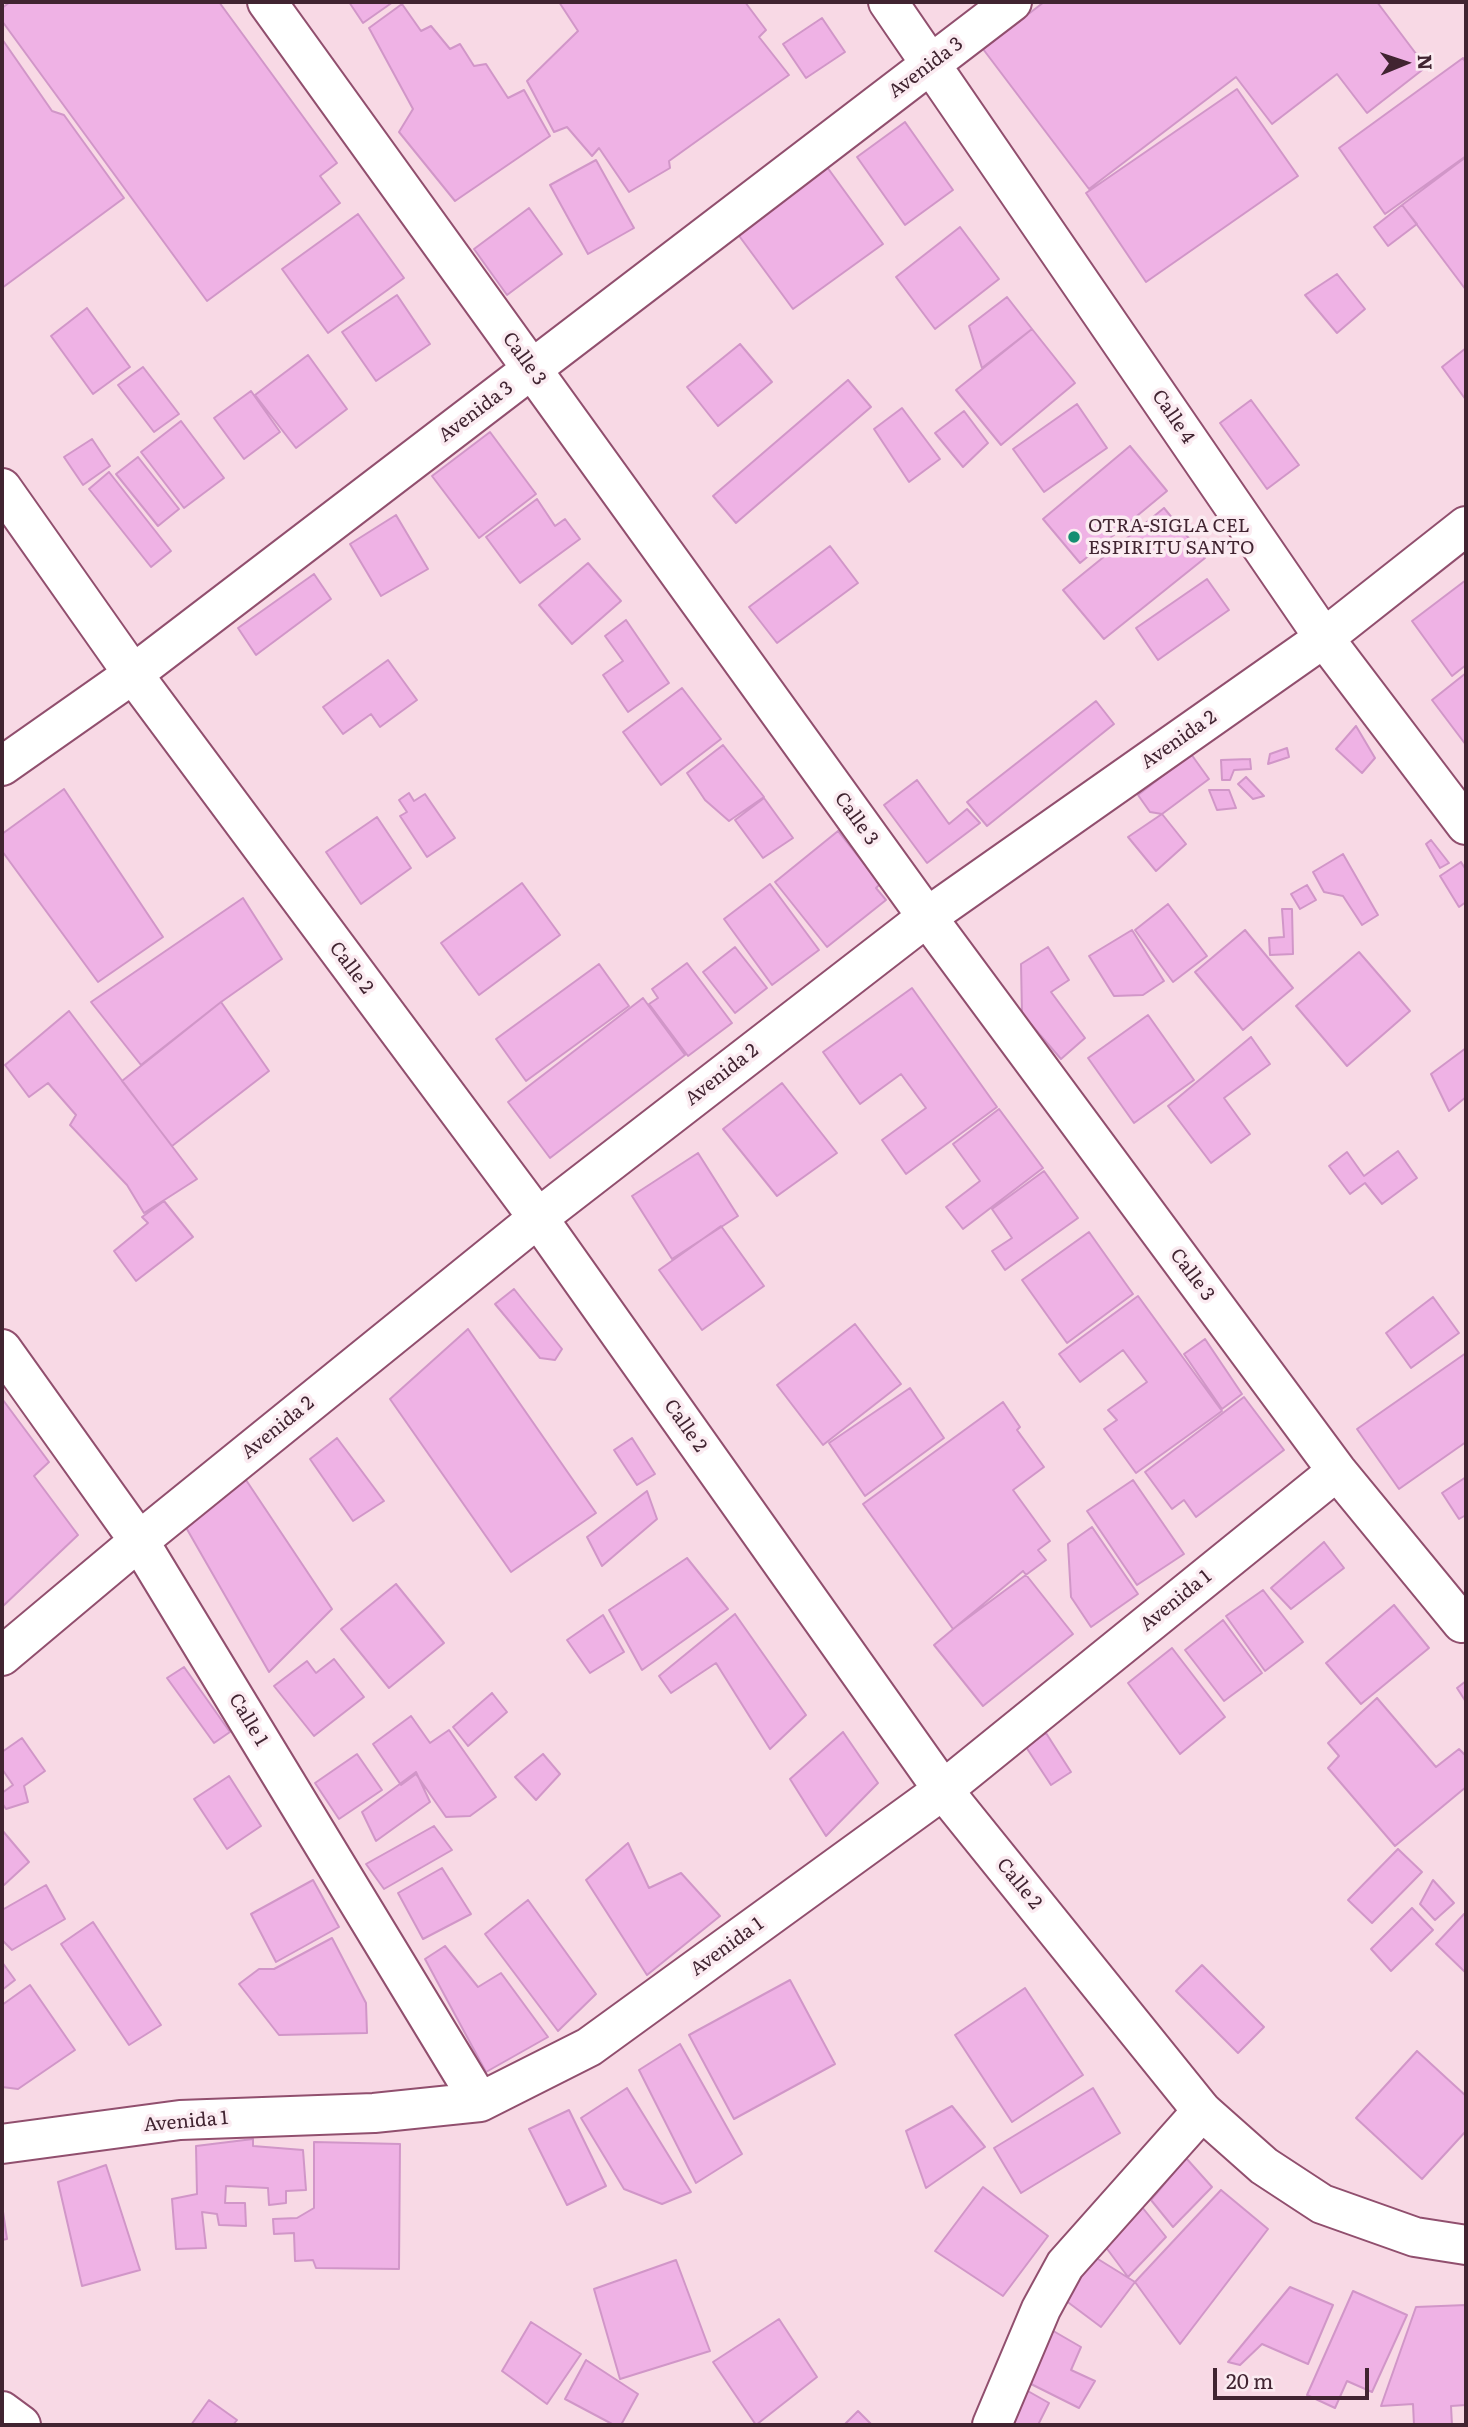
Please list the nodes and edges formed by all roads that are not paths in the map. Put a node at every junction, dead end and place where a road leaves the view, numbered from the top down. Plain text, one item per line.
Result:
1 (267, 2) edge
2 (888, 2) edge
3 (1012, 2) edge
4 (932, 63) junction
5 (531, 370) junction
6 (2, 488) edge
7 (1466, 526) edge
8 (1324, 638) junction
9 (133, 674) junction
10 (2, 766) edge
11 (1466, 825) edge
12 (927, 917) junction
13 (538, 1218) junction
14 (2, 1349) edge
15 (1337, 1471) junction
16 (139, 1541) junction
17 (1462, 1623) dead end
18 (2, 1656) edge
19 (943, 1790) junction
20 (480, 2102) junction
21 (1202, 2111) junction
22 (2, 2144) edge
23 (1466, 2245) edge
24 (2, 2411) edge
25 (22, 2425) edge
26 (992, 2425) edge

1 - 5 street, Calle 3
2 - 4 street, Calle 4
3 - 4 street, Avenida 3
4 - 5 street, Avenida 3
4 - 8 street, Calle 4
5 - 9 street, Avenida 3
5 - 12 street, Calle 3
6 - 9 street, Calle 2
7 - 8 street, Avenida 2
8 - 11 street, Calle 4
8 - 12 street, Avenida 2
9 - 10 street, Avenida 3
9 - 13 street, Calle 2
12 - 13 street, Avenida 2
12 - 15 street, Calle 3
13 - 16 street, Avenida 2
13 - 19 street, Calle 2
14 - 16 street, Calle 1
15 - 17 street, Calle 3
15 - 19 street, Avenida 1
16 - 18 street, Avenida 2
16 - 20 street, Calle 1
19 - 20 street, Avenida 1
19 - 21 street, Calle 2
20 - 22 street, Avenida 1
21 - 23 street, Calle 2
21 - 26 street
24 - 25 street

